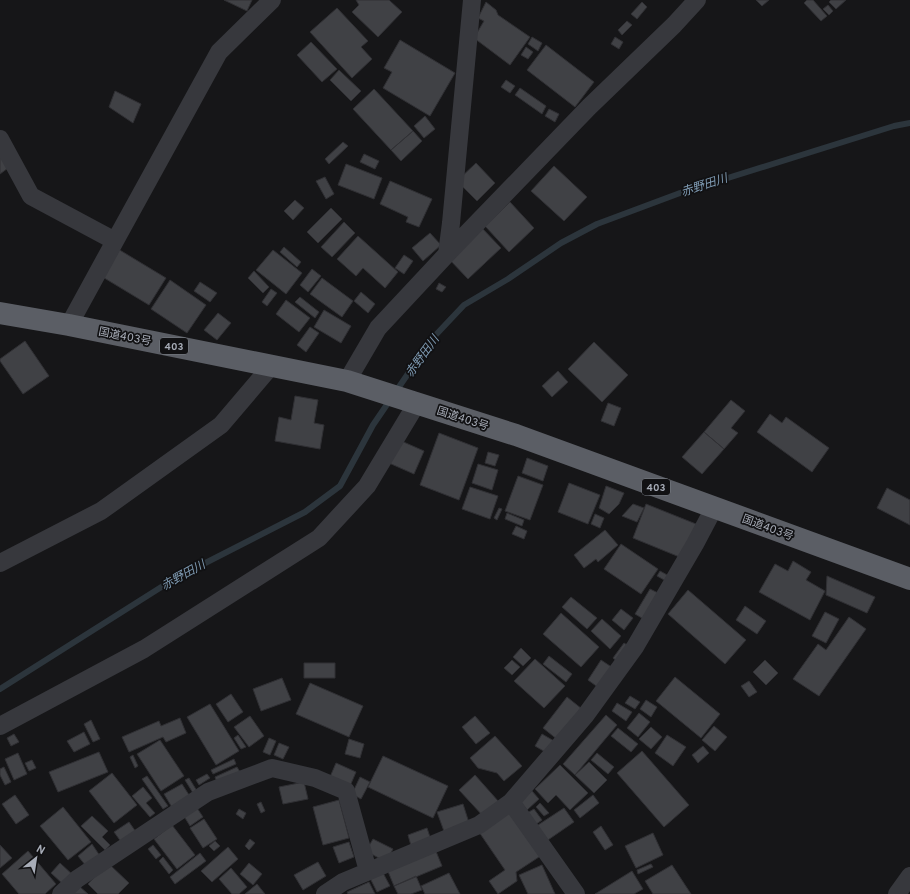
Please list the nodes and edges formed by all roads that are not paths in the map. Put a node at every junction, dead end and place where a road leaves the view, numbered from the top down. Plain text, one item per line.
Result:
1 (272, 0) edge
2 (472, 0) edge
3 (697, 0) edge
4 (0, 139) edge
5 (115, 241) junction
6 (447, 254) junction
7 (0, 314) edge
8 (69, 325) junction
9 (272, 365) junction
10 (357, 385) junction
11 (409, 400) junction
12 (714, 508) junction
13 (0, 564) edge
14 (910, 579) edge
15 (0, 726) edge
16 (511, 802) junction
17 (368, 871) junction
18 (910, 876) edge
19 (342, 888) edge
20 (61, 894) edge
21 (325, 894) edge
22 (576, 894) edge
23 (897, 894) edge

1 - 5 street
2 - 6 street
3 - 6 street
4 - 5 street
5 - 8 street
6 - 10 street
7 - 8 highway, 国道403号 / 403
8 - 9 highway, 国道403号 / 403
9 - 10 highway, 国道403号 / 403
9 - 13 street
10 - 11 highway, 国道403号 / 403
11 - 12 highway, 国道403号 / 403
11 - 15 street
12 - 14 highway, 国道403号 / 403
12 - 16 street
16 - 17 street
16 - 22 street
17 - 19 street
17 - 20 street
18 - 23 street
19 - 21 street

